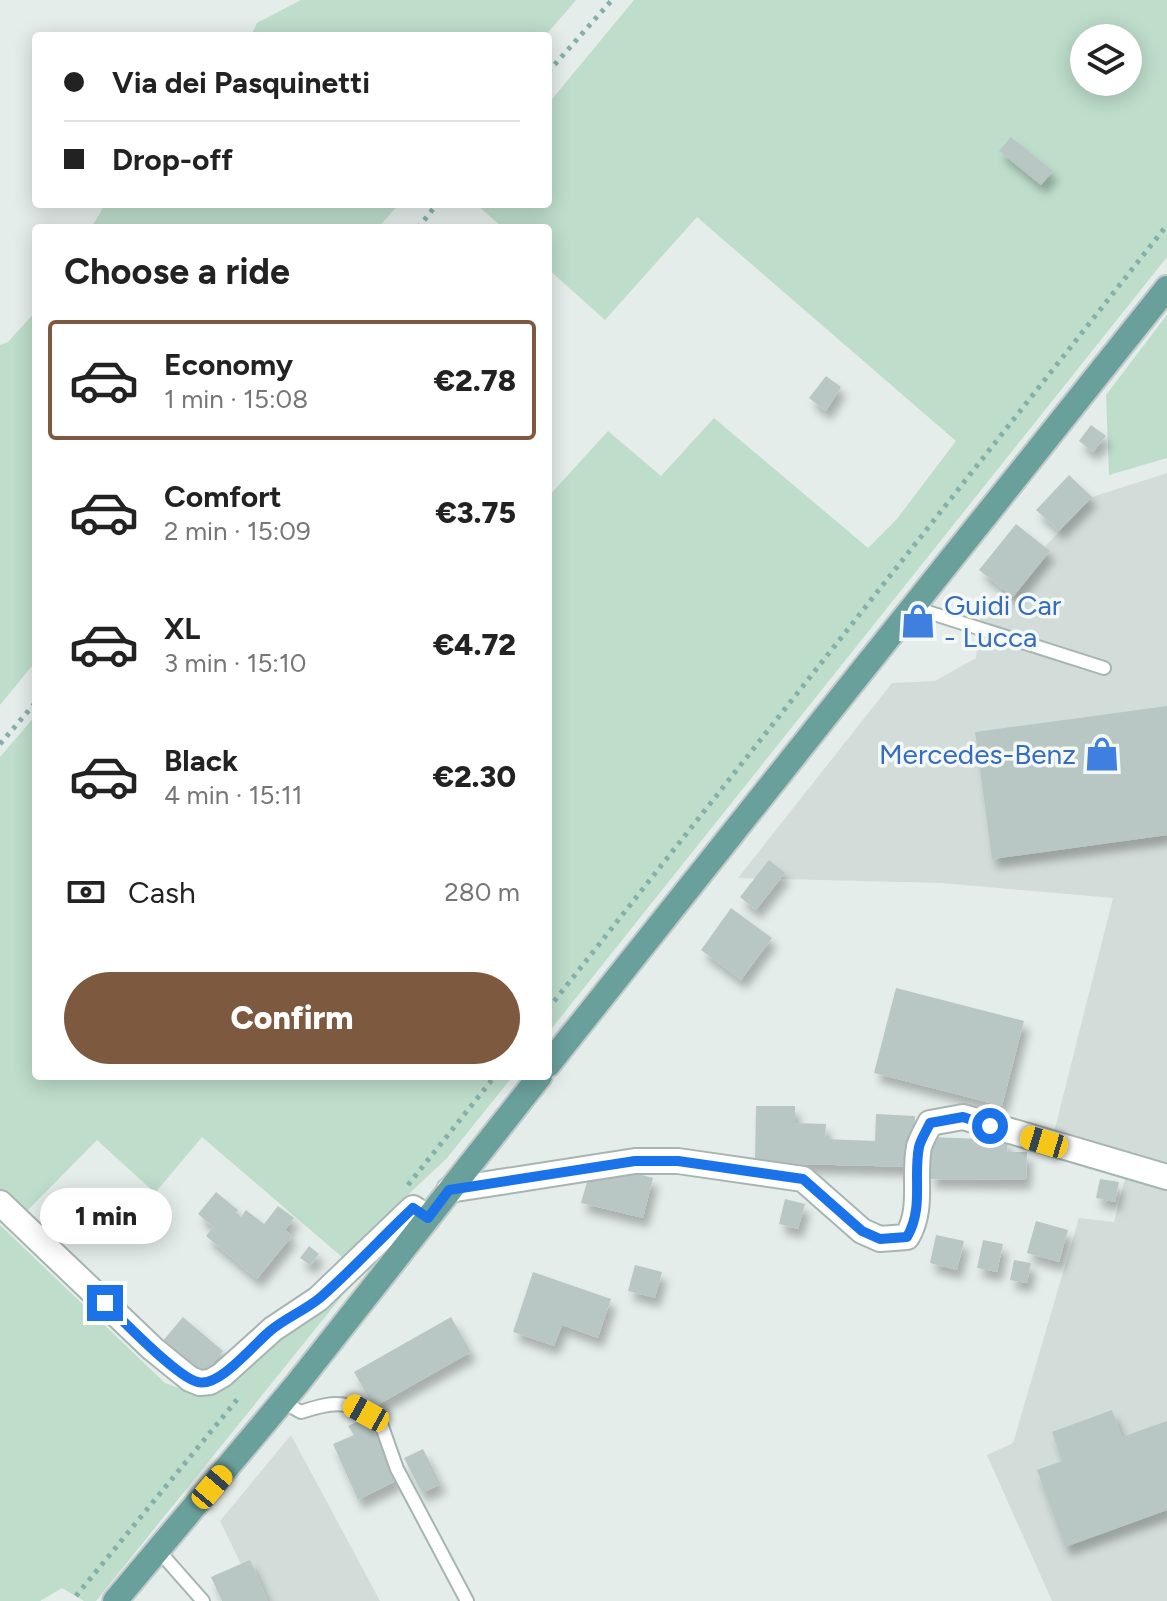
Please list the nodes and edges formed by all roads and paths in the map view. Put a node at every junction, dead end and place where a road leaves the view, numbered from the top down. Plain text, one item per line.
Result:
1 (612, 0) edge
2 (552, 68) edge
3 (434, 208) edge
4 (421, 224) edge
5 (1167, 225) edge
6 (1167, 288) edge
7 (912, 607) junction
8 (1104, 668) dead end
9 (32, 707) edge
10 (0, 744) edge
11 (552, 1004) edge
12 (552, 1060) edge
13 (537, 1080) edge
14 (1167, 1177) edge
15 (449, 1190) junction
16 (0, 1203) edge
17 (428, 1218) junction
18 (283, 1402) junction
19 (158, 1550) junction
20 (126, 1592) edge
21 (115, 1601) edge
22 (203, 1601) edge
23 (467, 1601) edge

1 - 2 path
3 - 4 path
5 - 11 path
6 - 7 main road
7 - 8 lane
7 - 12 main road
9 - 10 path
13 - 15 main road
14 - 15 street
15 - 17 main road
16 - 17 street
17 - 18 main road
18 - 19 main road
18 - 23 lane
19 - 20 main road
19 - 22 lane
20 - 21 main road

